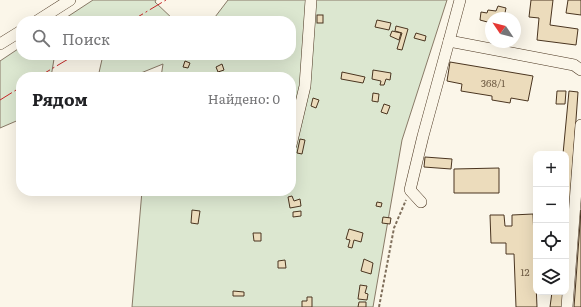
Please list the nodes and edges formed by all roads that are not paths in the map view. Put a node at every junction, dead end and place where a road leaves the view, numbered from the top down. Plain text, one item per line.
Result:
1 (70, 0) edge
2 (311, 0) edge
3 (460, 0) edge
4 (45, 16) edge
5 (16, 34) edge
6 (449, 41) junction
7 (0, 44) edge
8 (581, 70) edge
9 (296, 124) edge
10 (581, 125) edge
11 (421, 202) dead end
12 (567, 307) edge

1 - 4 street
2 - 9 street
3 - 6 street
5 - 7 street
6 - 8 street
6 - 11 street
10 - 12 street

